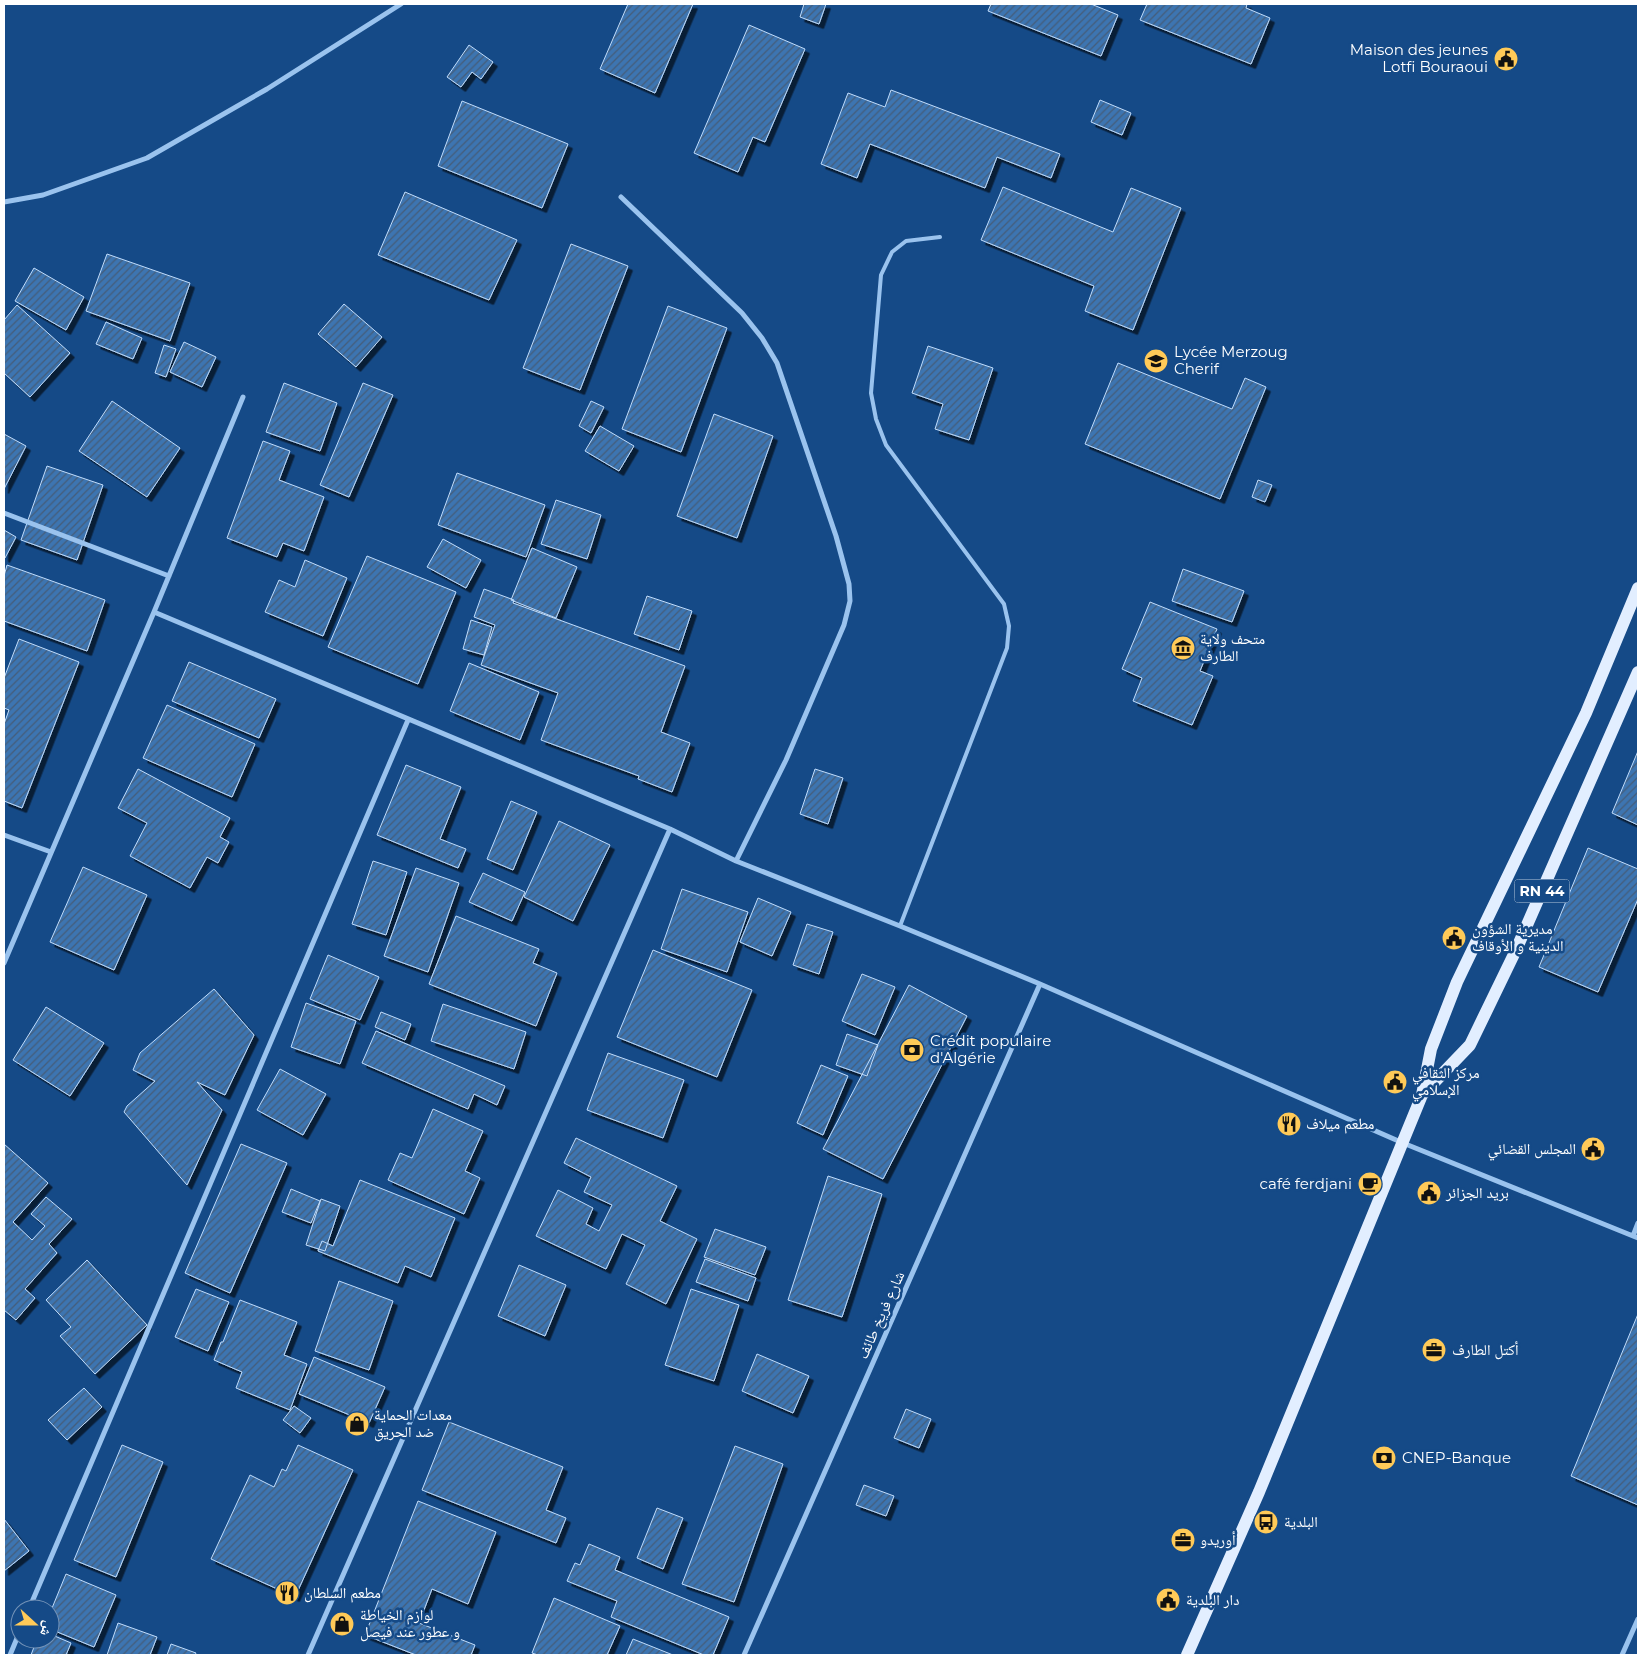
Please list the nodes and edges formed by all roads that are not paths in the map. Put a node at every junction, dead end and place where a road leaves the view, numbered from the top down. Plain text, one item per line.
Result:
1 (401, 4) edge
2 (621, 197) dead end
3 (4, 202) edge
4 (940, 237) dead end
5 (243, 397) dead end
6 (4, 512) edge
7 (169, 576) junction
8 (1638, 588) edge
9 (154, 612) junction
10 (1638, 672) edge
11 (408, 720) junction
12 (670, 829) junction
13 (4, 835) edge
14 (51, 852) junction
15 (736, 860) junction
16 (900, 926) junction
17 (4, 963) edge
18 (1040, 984) junction
19 (1422, 1095) junction
20 (1403, 1143) junction
21 (1638, 1223) edge
22 (1636, 1237) edge
23 (33, 1599) edge
24 (1638, 1619) edge
25 (308, 1655) edge
26 (744, 1655) edge
27 (1187, 1655) edge
28 (1622, 1655) edge

1 - 3 street
2 - 15 street
4 - 16 lane
5 - 7 street
6 - 7 street
7 - 9 street
8 - 19 main road
9 - 11 street
9 - 14 street
10 - 19 main road, RN 44
11 - 12 street
11 - 23 street
12 - 15 street
12 - 25 street
13 - 14 street
14 - 17 street
15 - 16 street
16 - 18 street
18 - 20 street
18 - 26 street, شارع فريخ طائف
19 - 20 main road
20 - 22 street
20 - 27 main road
21 - 22 street
24 - 28 street

